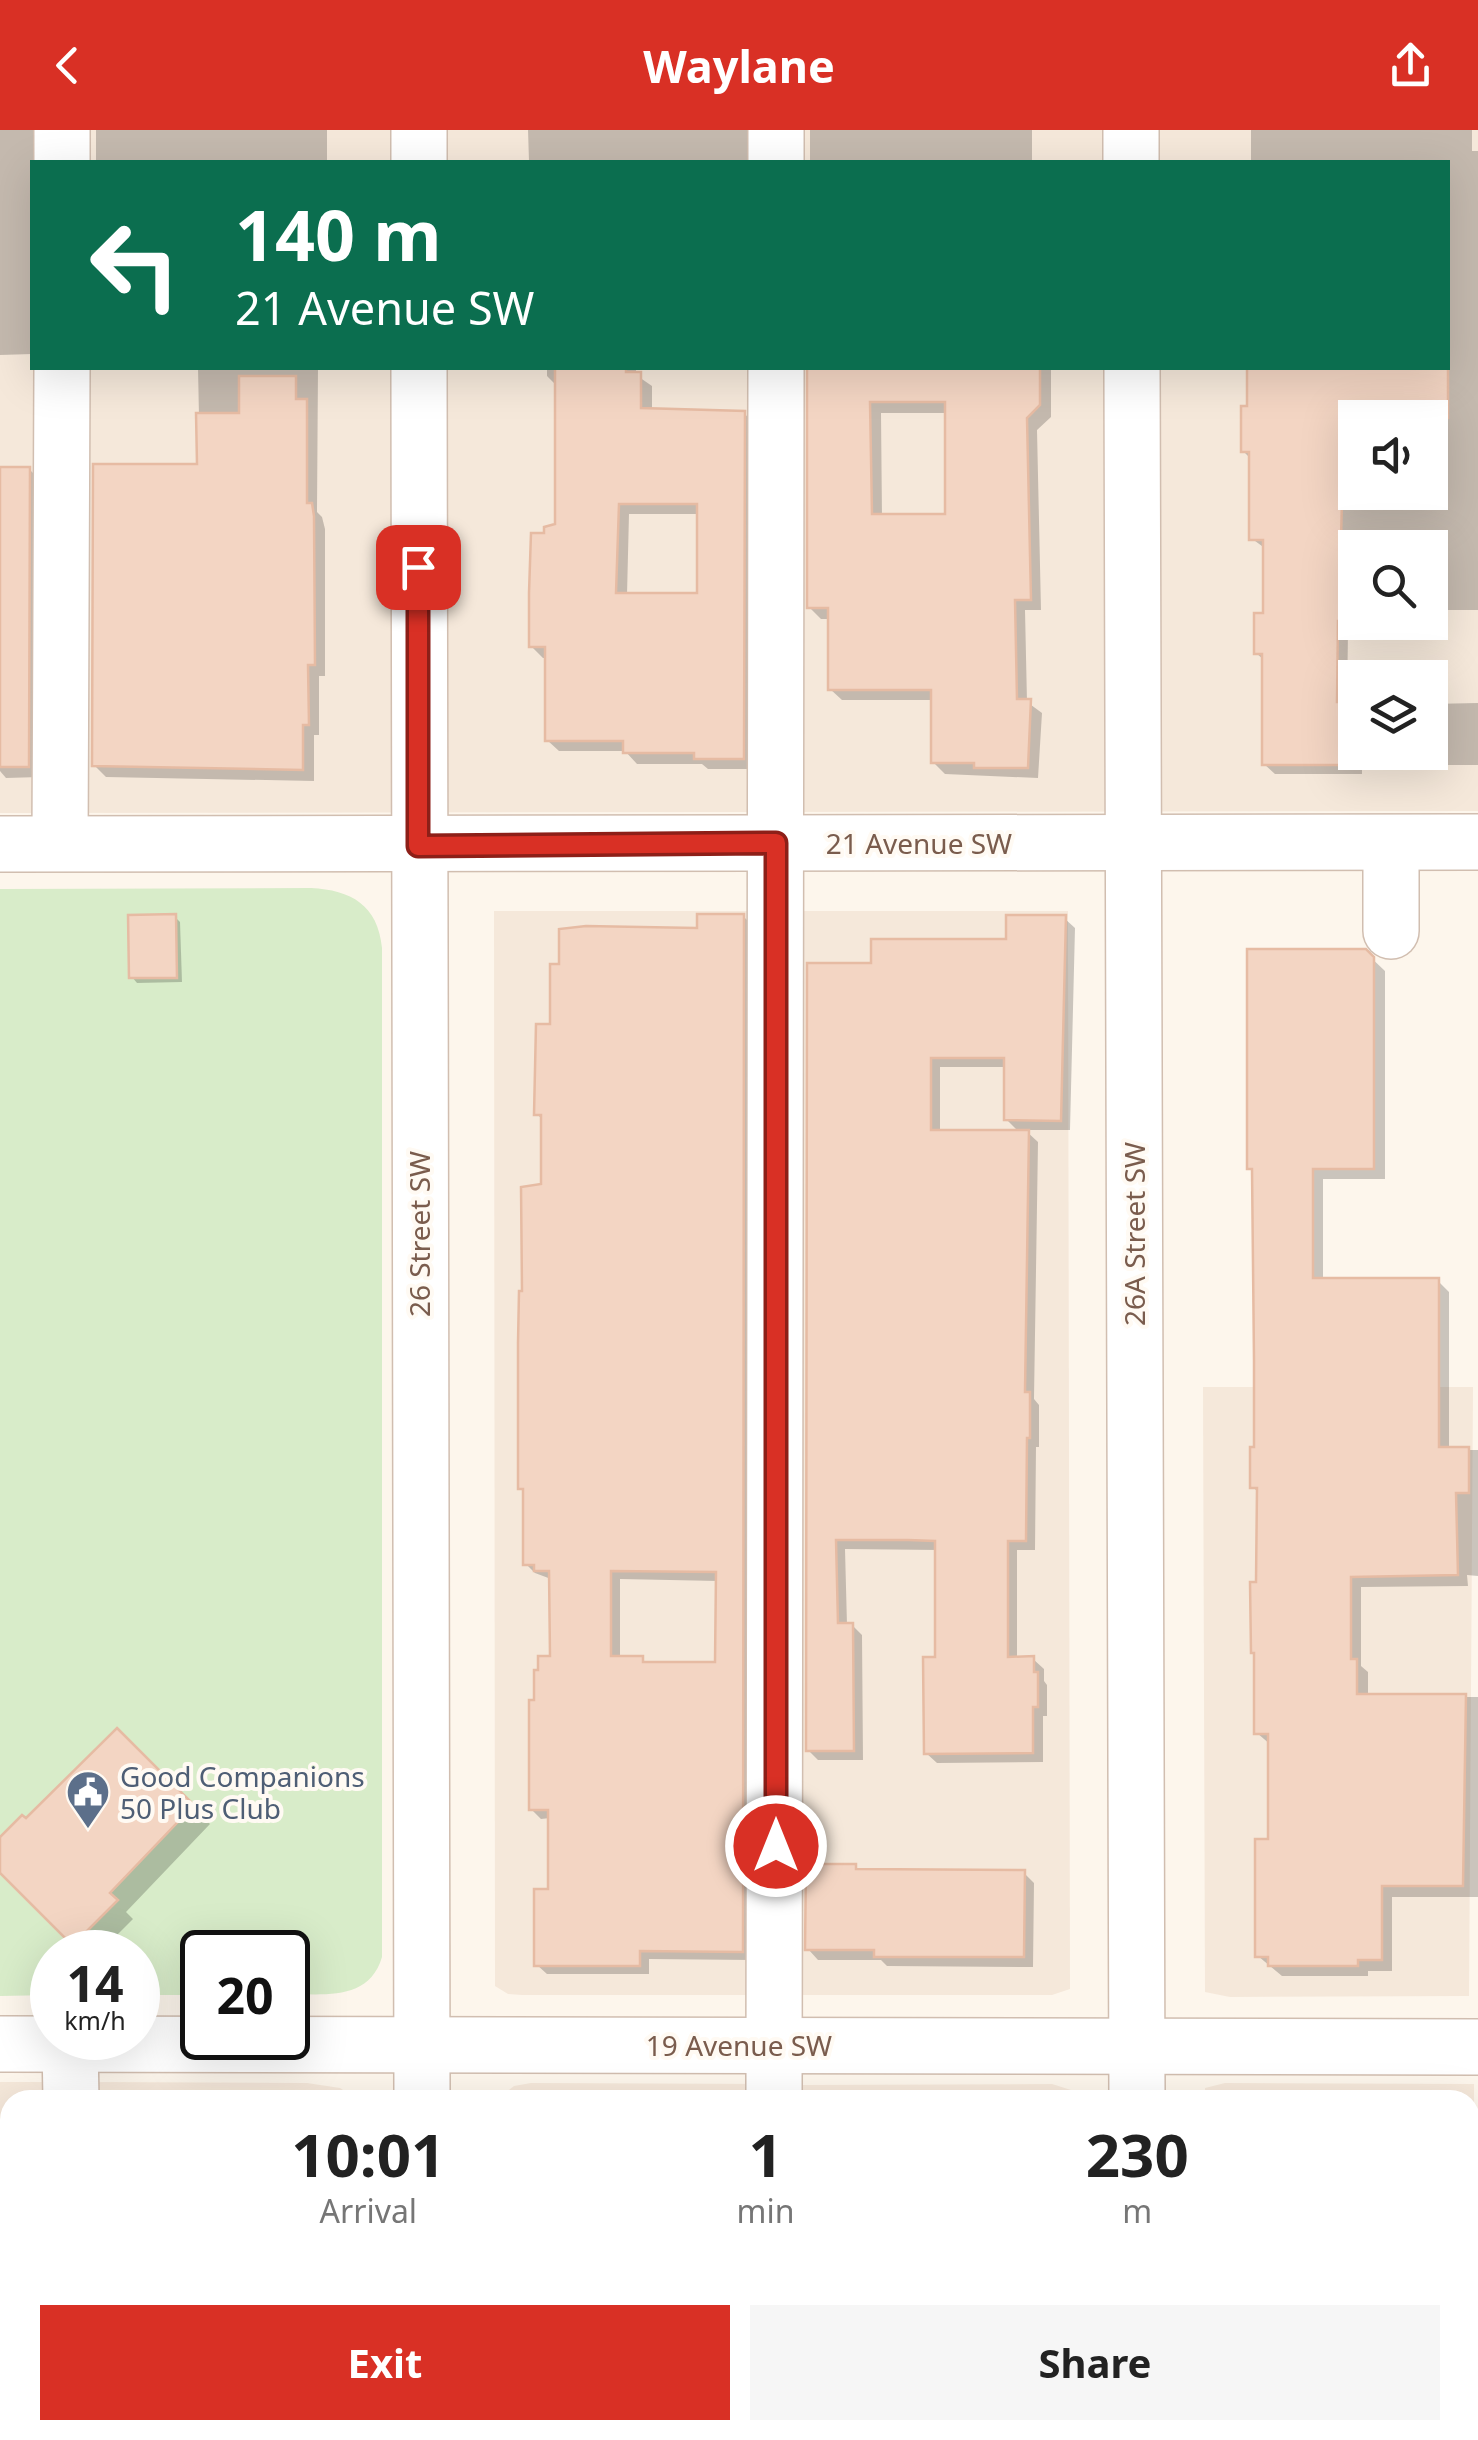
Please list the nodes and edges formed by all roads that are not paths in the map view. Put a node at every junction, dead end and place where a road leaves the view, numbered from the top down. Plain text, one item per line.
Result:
1 (62, 130) edge
2 (419, 130) edge
3 (776, 130) edge
4 (1131, 130) edge
5 (62, 160) edge
6 (419, 160) edge
7 (776, 160) edge
8 (1131, 160) edge
9 (62, 370) edge
10 (418, 370) edge
11 (776, 370) edge
12 (1132, 370) edge
13 (1478, 842) edge
14 (776, 843) junction
15 (1133, 843) junction
16 (1392, 843) junction
17 (0, 844) edge
18 (60, 844) junction
19 (418, 846) junction
20 (1392, 931) dead end
21 (0, 2044) edge
22 (30, 2044) edge
23 (160, 2045) edge
24 (773, 2045) junction
25 (421, 2046) junction
26 (1478, 2047) edge
27 (70, 2060) edge
28 (1137, 2074) edge
29 (71, 2090) edge
30 (422, 2090) edge
31 (774, 2090) edge

1 - 5 street
2 - 6 street
3 - 7 street
4 - 8 street
9 - 18 street
10 - 19 street, 26 Street SW
11 - 14 street
12 - 15 street, 26A Street SW
13 - 16 street, 21 Avenue SW
14 - 15 street, 21 Avenue SW
14 - 19 street, 21 Avenue SW
14 - 24 street
15 - 16 street, 21 Avenue SW
15 - 28 street, 26A Street SW
16 - 20 street
17 - 18 street, 21 Avenue SW
18 - 19 street, 21 Avenue SW
19 - 25 street, 26 Street SW
21 - 22 street, 19 Avenue SW
23 - 25 street, 19 Avenue SW
24 - 25 street, 19 Avenue SW
24 - 28 street, 19 Avenue SW
24 - 31 street
25 - 30 street, 26 Street SW
26 - 28 street, 19 Avenue SW
27 - 29 street

